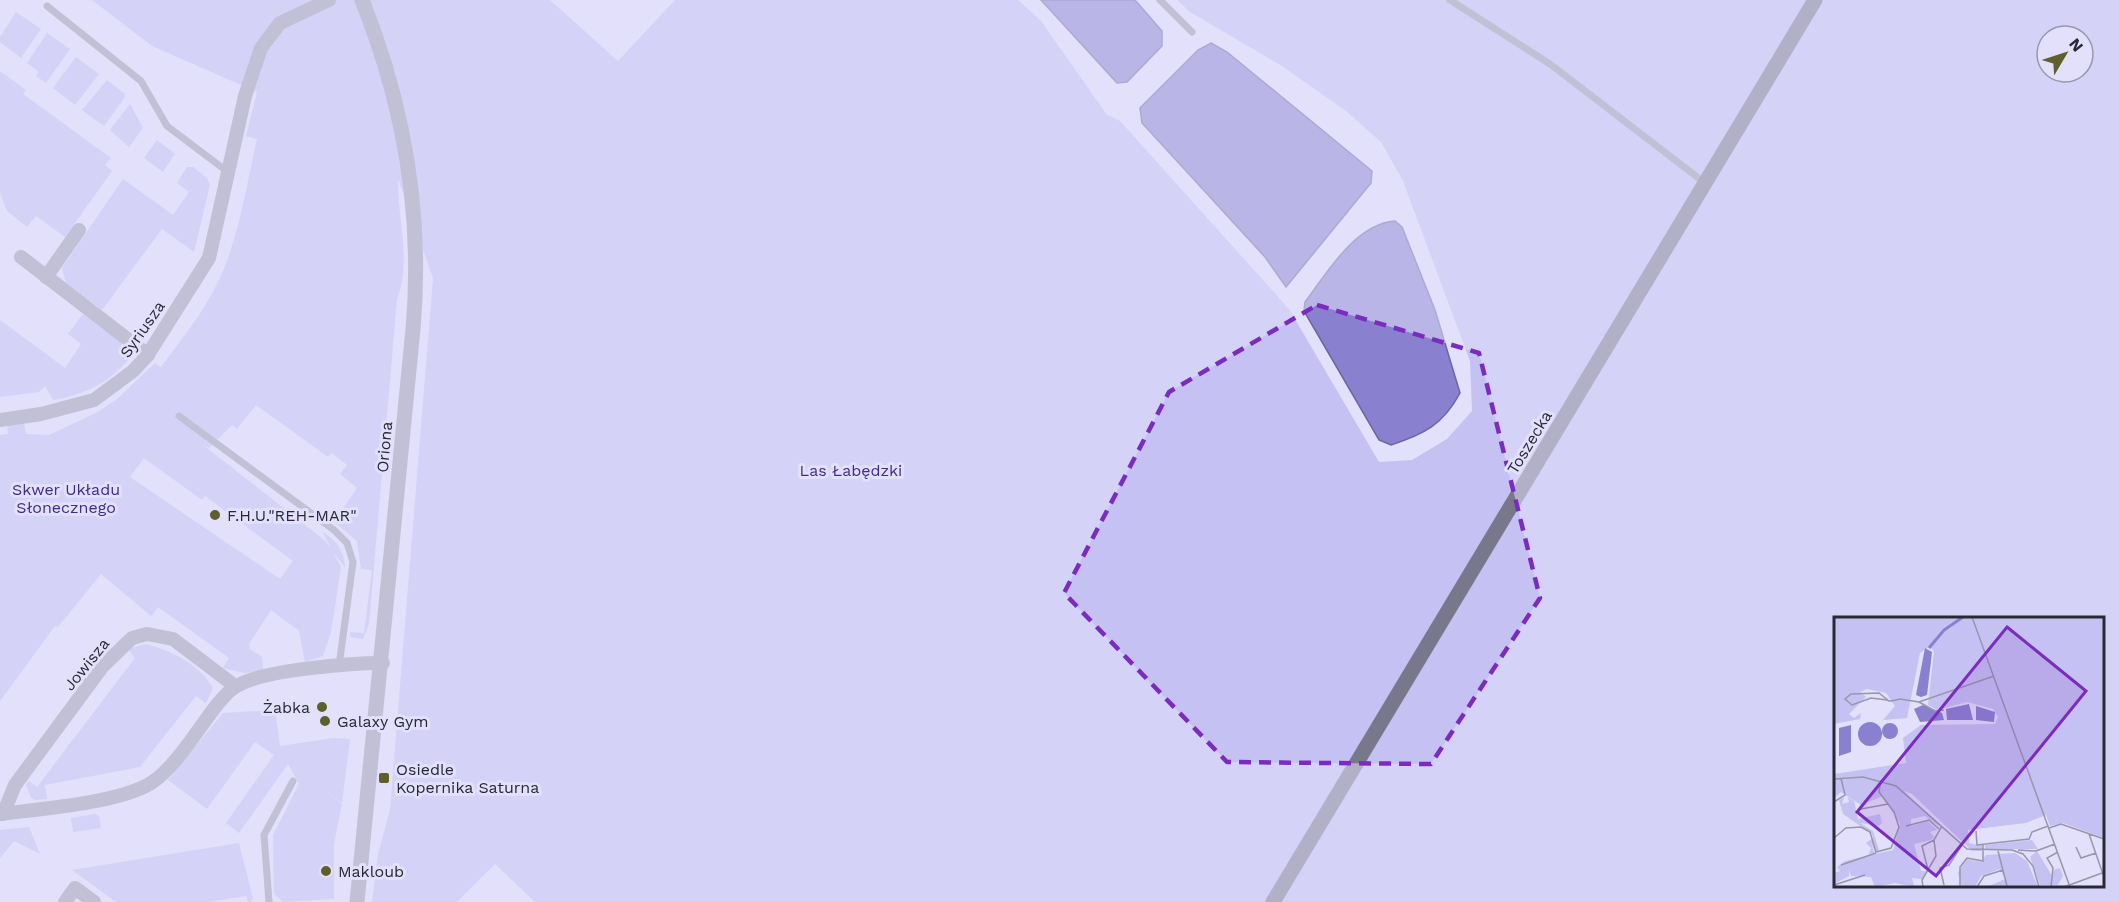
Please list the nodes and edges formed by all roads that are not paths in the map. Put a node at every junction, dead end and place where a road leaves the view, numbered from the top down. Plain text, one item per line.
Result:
1 (329, 0) edge
2 (362, 0) edge
3 (1160, 0) edge
4 (1450, 0) edge
5 (1815, 0) edge
6 (47, 6) dead end
7 (1192, 32) dead end
8 (228, 172) junction
9 (1705, 183) junction
10 (79, 230) dead end
11 (21, 257) dead end
12 (46, 277) junction
13 (148, 355) junction
14 (179, 416) dead end
15 (0, 420) edge
16 (383, 663) junction
17 (339, 666) junction
18 (235, 686) junction
19 (293, 781) dead end
20 (1, 814) edge
21 (65, 902) edge
22 (94, 902) edge
23 (269, 902) edge
24 (357, 902) edge
25 (1273, 902) edge

1 - 8 street, Syriusza
2 - 16 street, Oriona
3 - 7 lane
4 - 9 lane
5 - 9 main road, Toszecka
6 - 8 lane
8 - 13 street, Syriusza
9 - 25 main road, Toszecka
10 - 12 street
11 - 12 street
12 - 13 street
13 - 15 street, Syriusza
14 - 17 lane
16 - 17 street, Jowisza
16 - 24 street, Oriona
17 - 18 street, Jowisza
18 - 20 street, Jowisza
18 - 20 street, Jowisza
19 - 23 lane
21 - 22 street

